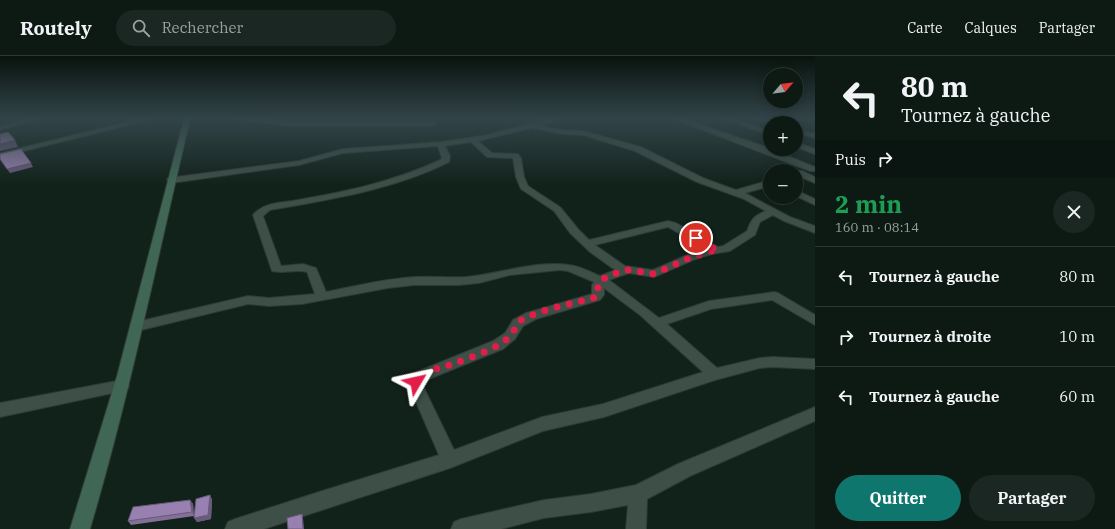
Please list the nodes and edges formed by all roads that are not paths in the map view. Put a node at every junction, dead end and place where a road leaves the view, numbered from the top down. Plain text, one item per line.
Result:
1 (58, 141) edge
2 (181, 141) edge
3 (459, 141) edge
4 (474, 141) edge
5 (609, 141) edge
6 (740, 141) edge
7 (441, 144) junction
8 (803, 147) edge
9 (815, 152) edge
10 (0, 155) edge
11 (814, 169) edge
12 (803, 172) edge
13 (803, 176) edge
14 (171, 180) junction
15 (815, 180) edge
16 (763, 185) edge
17 (736, 193) junction
18 (803, 196) edge
19 (815, 202) edge
20 (773, 212) junction
21 (815, 230) edge
22 (589, 244) junction
23 (718, 251) junction
24 (623, 270) junction
25 (601, 280) junction
26 (322, 296) junction
27 (815, 321) edge
28 (657, 324) junction
29 (137, 326) junction
30 (815, 364) edge
31 (714, 374) junction
32 (122, 386) junction
33 (0, 410) edge
34 (815, 414) edge
35 (450, 460) junction
36 (638, 494) junction
37 (506, 524) edge
38 (80, 529) edge
39 (235, 529) edge
40 (462, 529) edge
41 (636, 529) edge

1 - 10 street
2 - 14 street
3 - 7 street
4 - 22 street
5 - 17 street
6 - 11 street
7 - 14 street
7 - 26 street
8 - 9 street
11 - 12 street
13 - 15 street
14 - 29 street
16 - 17 street
17 - 20 street
18 - 19 street
20 - 21 street
20 - 23 street
22 - 23 street
22 - 24 street
23 - 24 street
24 - 25 street
25 - 26 street
25 - 28 street
25 - 35 street
26 - 29 street
27 - 28 street
28 - 31 street
29 - 32 street
30 - 31 street
31 - 35 street
32 - 33 street
32 - 38 street
34 - 36 street
35 - 39 street
36 - 37 street
36 - 41 street
37 - 40 street

